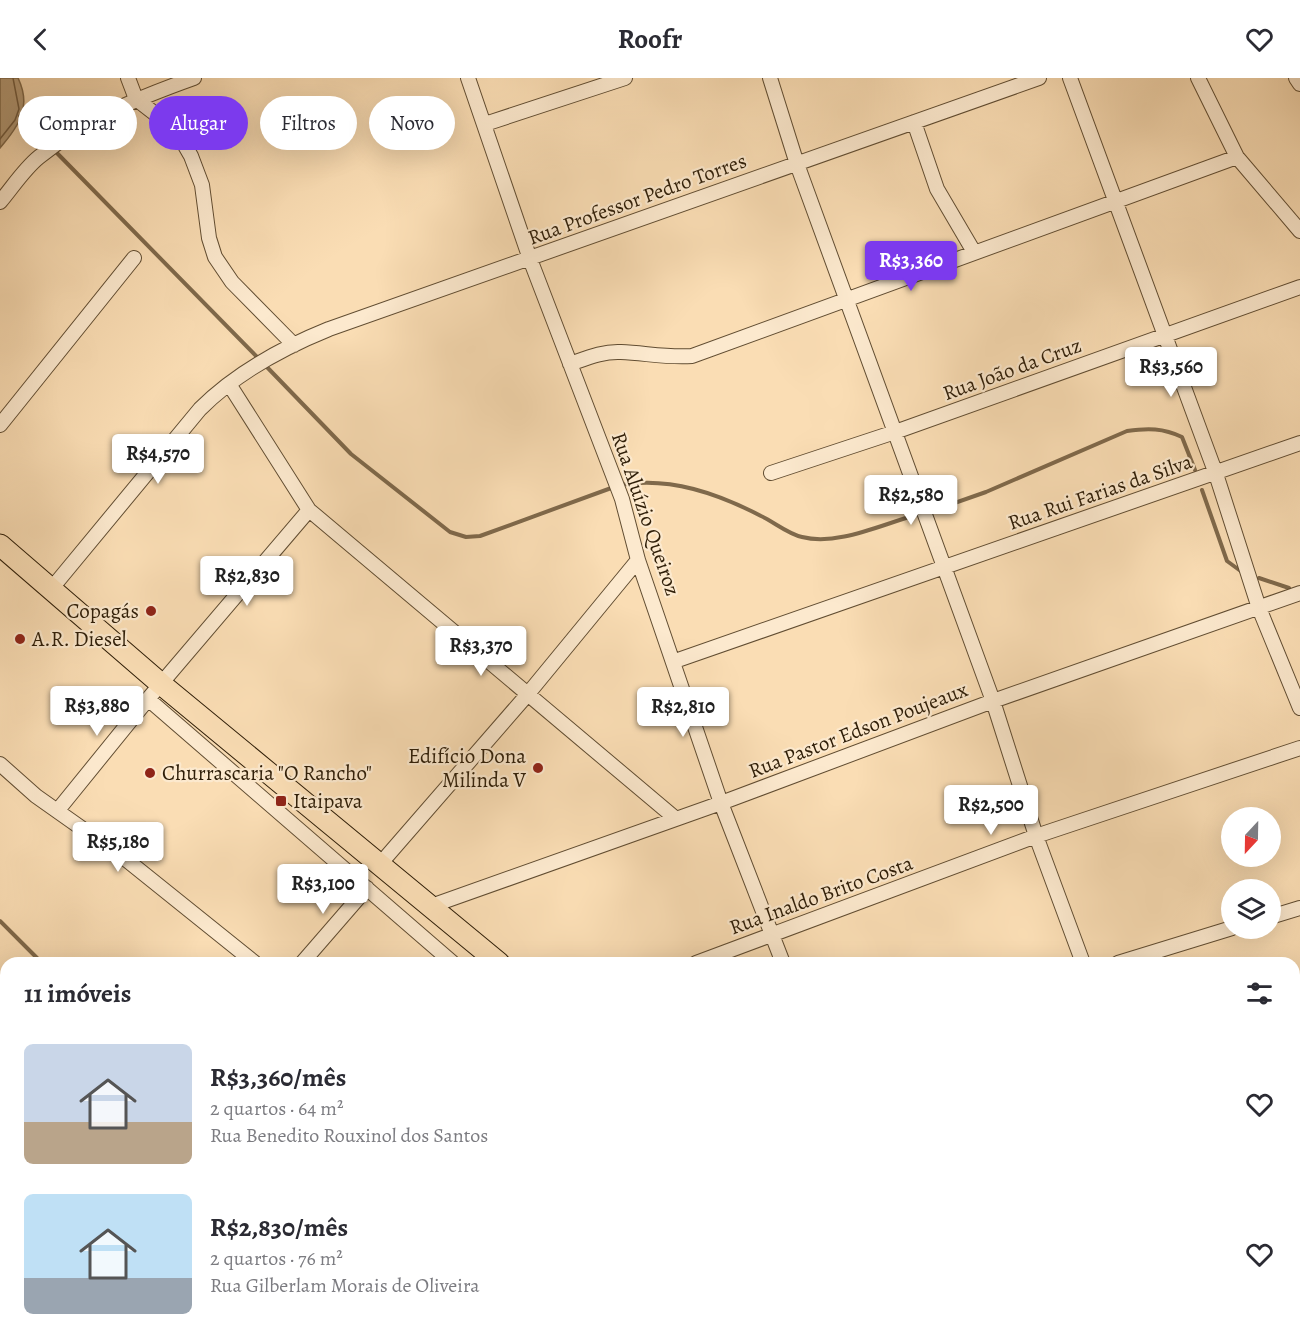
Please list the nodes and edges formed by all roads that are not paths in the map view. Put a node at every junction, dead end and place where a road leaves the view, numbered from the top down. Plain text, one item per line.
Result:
1 (128, 78) edge
2 (194, 78) edge
3 (468, 78) edge
4 (625, 78) edge
5 (770, 78) edge
6 (1039, 78) edge
7 (1070, 78) edge
8 (1198, 78) edge
9 (1296, 78) edge
10 (1300, 84) edge
11 (135, 96) edge
12 (137, 99) edge
13 (137, 100) edge
14 (914, 122) junction
15 (485, 124) junction
16 (49, 150) edge
17 (1237, 157) junction
18 (797, 164) junction
19 (1114, 201) junction
20 (0, 202) edge
21 (1300, 231) edge
22 (974, 252) junction
23 (134, 258) dead end
24 (530, 260) junction
25 (1300, 287) edge
26 (848, 299) junction
27 (1166, 336) junction
28 (294, 345) junction
29 (570, 364) junction
30 (229, 384) junction
31 (0, 425) edge
32 (895, 432) junction
33 (1300, 443) edge
34 (771, 473) dead end
35 (1216, 474) junction
36 (309, 510) junction
37 (0, 545) edge
38 (638, 560) junction
39 (942, 567) junction
40 (52, 588) junction
41 (1300, 593) edge
42 (1259, 608) junction
43 (675, 661) junction
44 (154, 691) junction
45 (527, 695) junction
46 (993, 701) junction
47 (1300, 708) edge
48 (1300, 748) edge
49 (0, 764) edge
50 (722, 803) junction
51 (58, 810) junction
52 (675, 818) junction
53 (1036, 836) junction
54 (381, 863) junction
55 (367, 888) junction
56 (431, 906) junction
57 (1300, 908) edge
58 (1281, 914) edge
59 (1221, 931) edge
60 (772, 936) junction
61 (248, 957) edge
62 (307, 957) edge
63 (446, 957) edge
64 (492, 957) edge
65 (713, 957) edge
66 (781, 957) edge
67 (1081, 957) edge
68 (1138, 957) edge

1 - 11 street
2 - 12 street
3 - 15 street, Rua Aluízio Queiroz
4 - 15 street
5 - 18 street
6 - 14 street, Rua Professor Pedro Torres
7 - 19 street
8 - 17 street
9 - 10 street
13 - 28 street
14 - 18 street, Rua Professor Pedro Torres
14 - 22 street
15 - 24 street, Rua Aluízio Queiroz
16 - 20 street
17 - 19 street
17 - 21 street
18 - 24 street, Rua Professor Pedro Torres
18 - 26 street
19 - 22 street
19 - 27 street
22 - 26 street
23 - 31 street
24 - 28 street, Rua Professor Pedro Torres
24 - 29 street, Rua Aluízio Queiroz
25 - 27 street, Rua João da Cruz
26 - 29 street
26 - 32 street
27 - 32 street, Rua João da Cruz
27 - 35 street
28 - 30 street, Rua Professor Pedro Torres
29 - 38 street, Rua Aluízio Queiroz
30 - 36 street
30 - 40 street, Rua Professor Pedro Torres
32 - 34 street, Rua João da Cruz
32 - 39 street
33 - 35 street, Rua Rui Farias da Silva
35 - 39 street, Rua Rui Farias da Silva
35 - 42 street
36 - 44 street
36 - 45 street
37 - 40 main road
38 - 43 street, Rua Aluízio Queiroz
38 - 45 street
39 - 43 street, Rua Rui Farias da Silva
39 - 46 street
40 - 44 main road
41 - 42 street, Rua Pastor Edson Poujeaux
42 - 46 street, Rua Pastor Edson Poujeaux
42 - 47 street
43 - 50 street, Rua Aluízio Queiroz
44 - 51 street
44 - 54 main road
44 - 55 street
45 - 52 street
45 - 54 street
46 - 50 street, Rua Pastor Edson Poujeaux
46 - 53 street
48 - 53 street, Rua Inaldo Brito Costa
49 - 51 street
50 - 52 street, Rua Pastor Edson Poujeaux
50 - 60 street, Rua Aluízio Queiroz
51 - 61 street
52 - 56 street, Rua Pastor Edson Poujeaux
53 - 60 street, Rua Inaldo Brito Costa
53 - 67 street
54 - 56 main road
55 - 62 street
55 - 63 street
56 - 64 main road
57 - 58 street
59 - 68 street
60 - 65 street, Rua Inaldo Brito Costa
60 - 66 street, Rua Aluízio Queiroz

